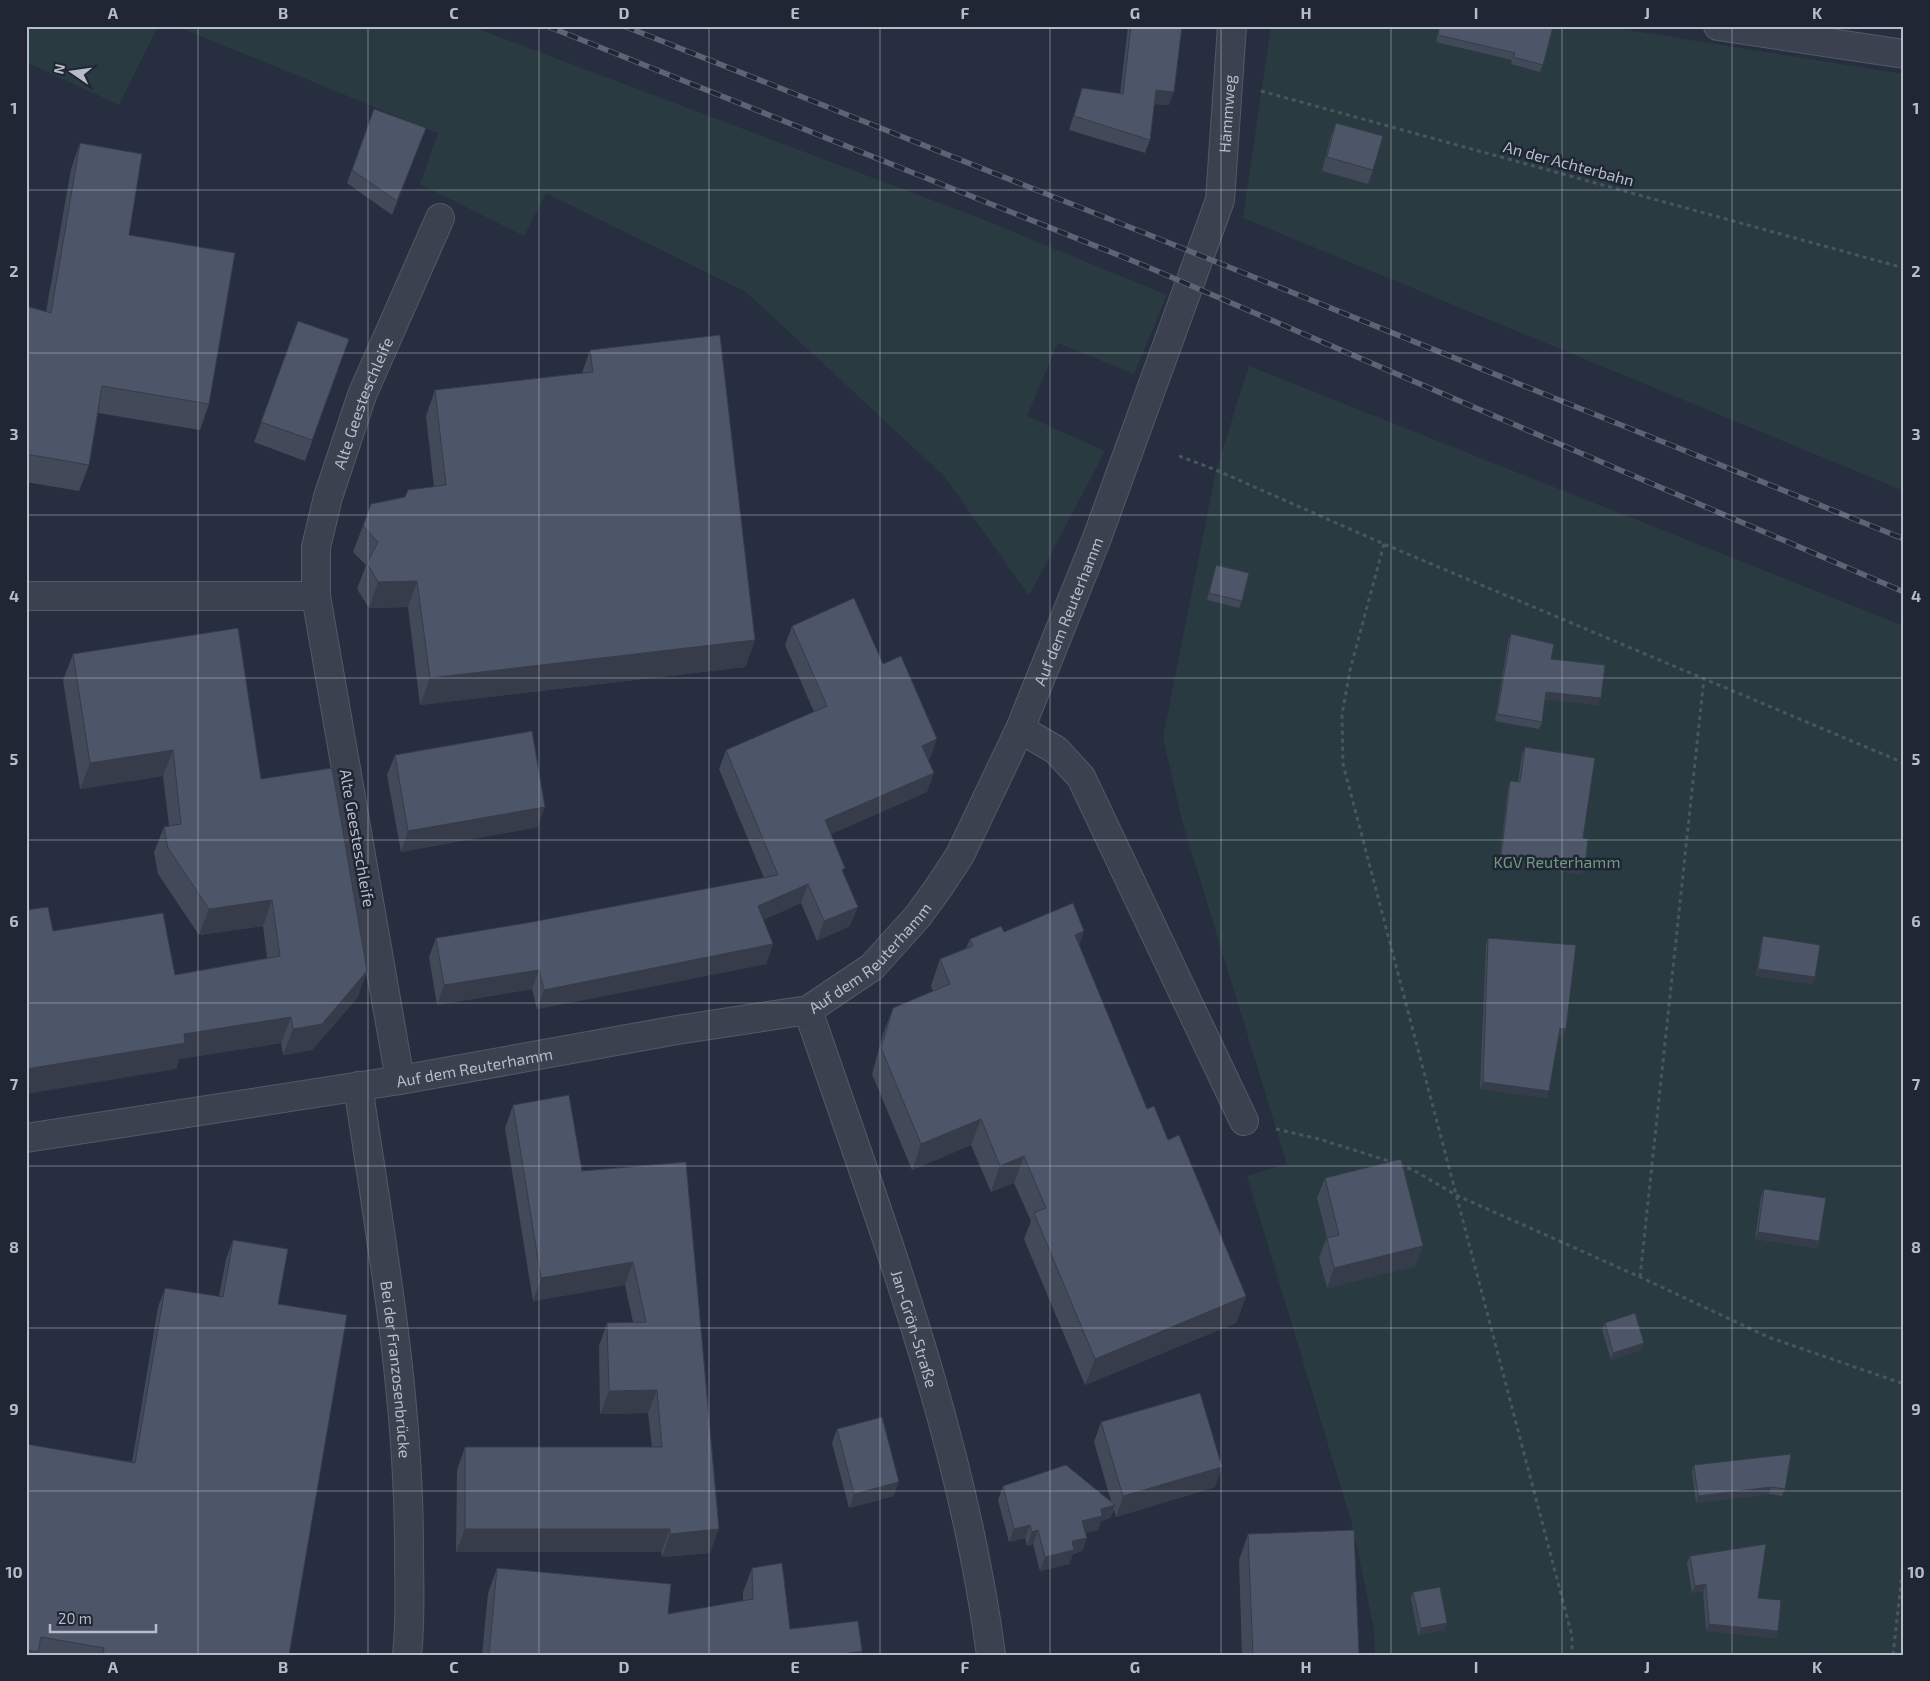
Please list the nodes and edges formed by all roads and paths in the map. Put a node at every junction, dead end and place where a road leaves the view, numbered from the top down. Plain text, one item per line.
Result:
1 (1232, 26) edge
2 (1718, 26) edge
3 (1904, 54) edge
4 (1228, 82) junction
5 (1220, 200) joint
6 (440, 218) dead end
7 (1904, 268) edge
8 (1179, 456) dead end
9 (1384, 544) junction
10 (26, 596) edge
11 (316, 596) junction
12 (1704, 678) junction
13 (1020, 729) junction
14 (1904, 763) edge
15 (808, 1010) junction
16 (400, 1080) junction
17 (358, 1086) junction
18 (1244, 1121) joint
19 (26, 1138) edge
20 (1456, 1195) junction
21 (1640, 1277) junction
22 (1904, 1384) edge
23 (1904, 1557) edge
24 (407, 1655) edge
25 (991, 1655) edge
26 (1572, 1655) edge
27 (1893, 1655) edge

1 - 4 street, Hämmweg
2 - 3 street
4 - 5 street, Hämmweg
4 - 7 path, An der Achterbahn
5 - 13 street, Auf dem Reuterhamm
6 - 11 street, Alte Geesteschleife
8 - 9 path
9 - 12 path
9 - 20 path
10 - 11 street
11 - 16 street, Alte Geesteschleife
12 - 14 path
12 - 21 path
13 - 15 street, Auf dem Reuterhamm
13 - 18 street
15 - 16 street, Auf dem Reuterhamm
15 - 25 street, Jan-Grön-Straße
16 - 17 street, Auf dem Reuterhamm
17 - 19 street, Auf dem Reuterhamm
17 - 24 street, Bei der Franzosenbrücke
18 - 20 path
20 - 21 path
20 - 26 path
21 - 22 path
23 - 27 path

